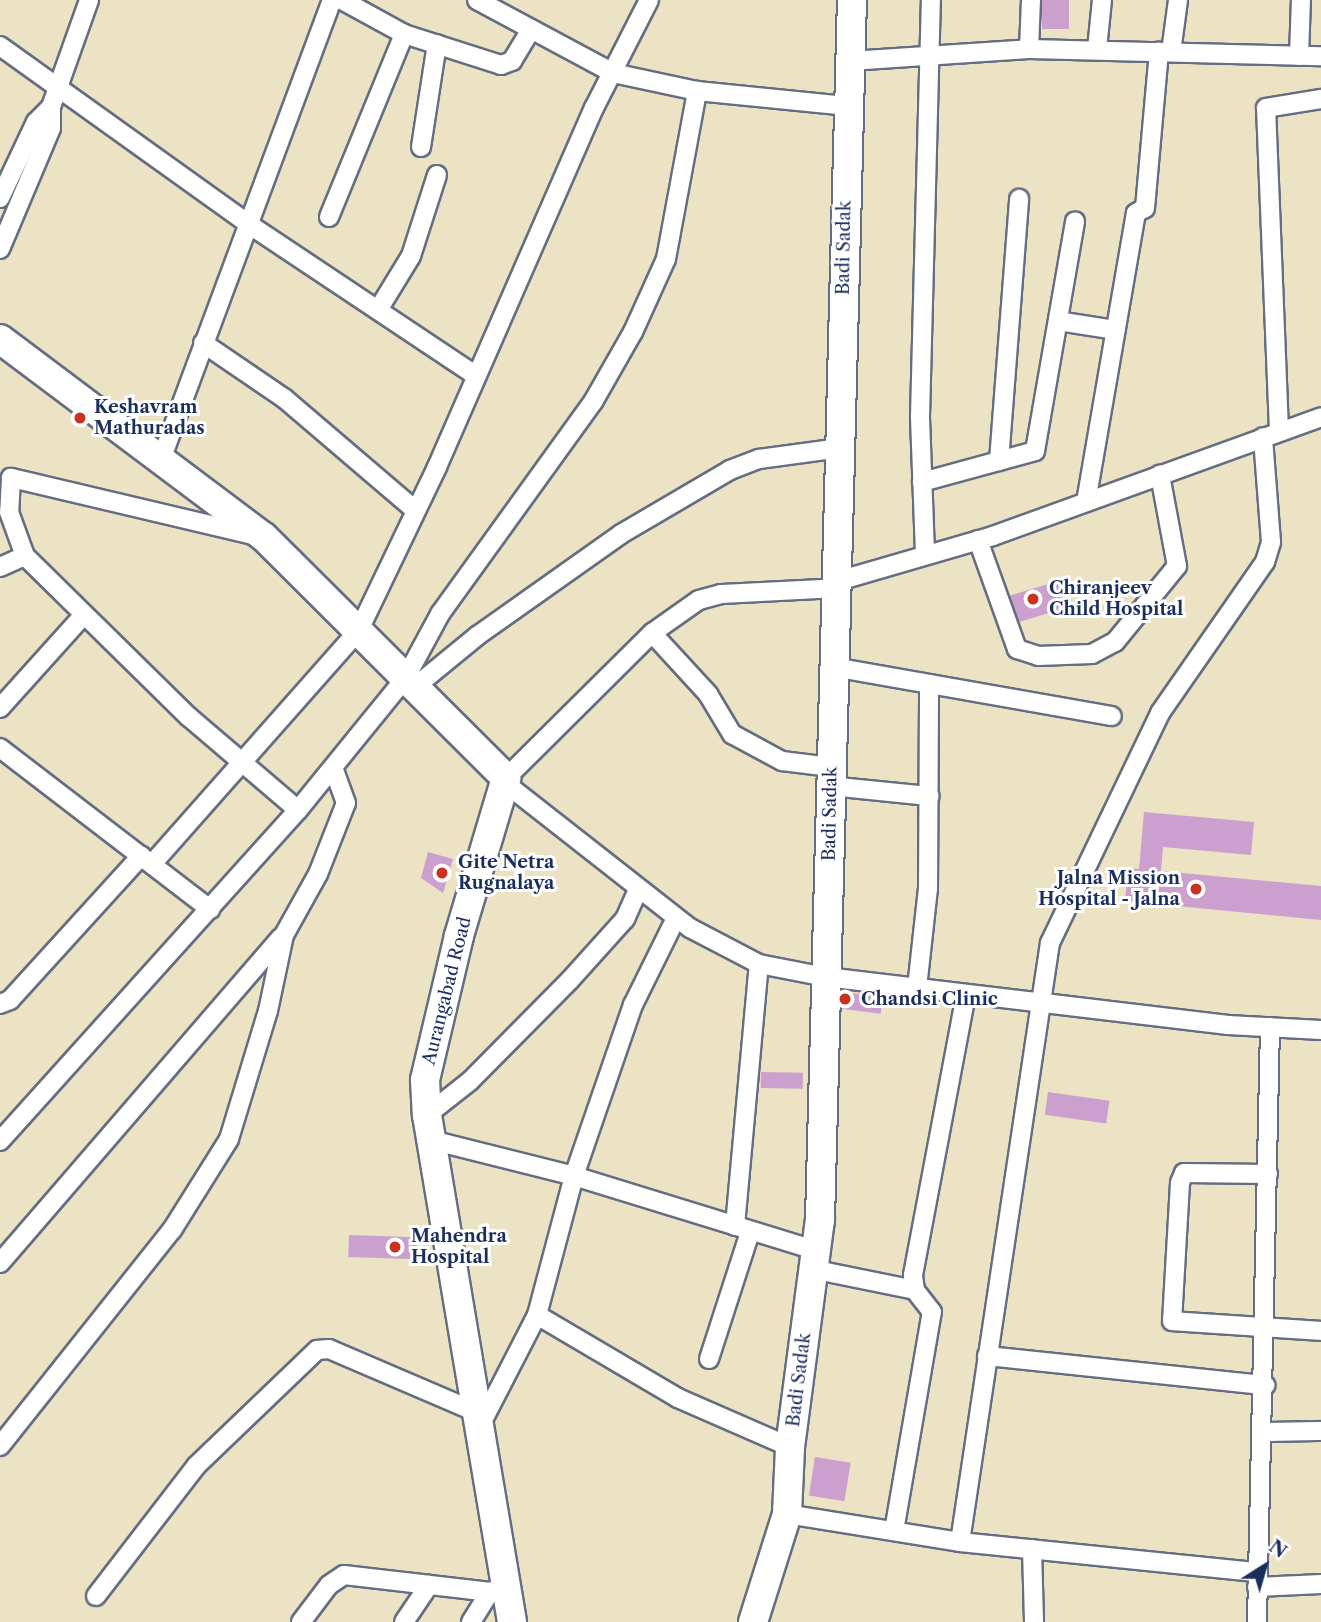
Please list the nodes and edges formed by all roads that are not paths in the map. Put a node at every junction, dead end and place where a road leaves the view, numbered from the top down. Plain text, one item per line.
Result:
1 (89, 0) edge
2 (332, 0) edge
3 (342, 0) edge
4 (477, 0) edge
5 (649, 0) edge
6 (852, 0) edge
7 (931, 0) edge
8 (1031, 0) edge
9 (1102, 0) edge
10 (1178, 0) edge
11 (1301, 0) edge
12 (531, 29) junction
13 (404, 34) junction
14 (437, 44) junction
15 (0, 46) edge
16 (1029, 49) junction
17 (1097, 49) junction
18 (1165, 52) junction
19 (928, 55) junction
20 (1299, 56) junction
21 (1321, 56) edge
22 (850, 61) junction
23 (613, 73) junction
24 (57, 89) junction
25 (697, 91) junction
26 (1321, 99) edge
27 (848, 106) junction
28 (51, 107) junction
29 (421, 147) dead end
30 (437, 174) dead end
31 (0, 198) edge
32 (1019, 199) dead end
33 (329, 216) dead end
34 (1075, 221) dead end
35 (247, 223) junction
36 (0, 249) edge
37 (378, 310) junction
38 (1058, 321) junction
39 (1115, 330) junction
40 (1, 341) edge
41 (203, 343) junction
42 (475, 375) junction
43 (1321, 417) edge
44 (1271, 434) junction
45 (840, 448) junction
46 (162, 457) junction
47 (999, 461) junction
48 (1160, 475) junction
49 (6, 476) edge
50 (922, 482) junction
51 (1086, 502) junction
52 (415, 510) junction
53 (264, 537) junction
54 (978, 540) junction
55 (925, 554) junction
56 (25, 556) junction
57 (0, 567) edge
58 (838, 584) junction
59 (82, 617) junction
60 (359, 630) junction
61 (652, 633) junction
62 (834, 667) junction
63 (411, 682) junction
64 (929, 684) junction
65 (0, 708) edge
66 (1112, 716) dead end
67 (0, 748) edge
68 (243, 762) junction
69 (333, 768) junction
70 (831, 776) junction
71 (506, 781) junction
72 (929, 796) junction
73 (298, 810) junction
74 (147, 860) junction
75 (638, 890) junction
76 (210, 909) junction
77 (676, 918) junction
78 (284, 935) junction
79 (758, 964) junction
80 (826, 977) junction
81 (917, 988) junction
82 (966, 994) junction
83 (1038, 1002) junction
84 (0, 1004) edge
85 (1270, 1027) junction
86 (1321, 1030) edge
87 (429, 1128) junction
88 (0, 1141) edge
89 (1268, 1174) junction
90 (574, 1177) junction
91 (742, 1229) junction
92 (813, 1260) junction
93 (0, 1263) edge
94 (915, 1290) junction
95 (537, 1315) junction
96 (1266, 1330) junction
97 (1321, 1331) edge
98 (987, 1356) junction
99 (709, 1359) dead end
100 (1265, 1385) junction
101 (481, 1418) junction
102 (1321, 1431) edge
103 (1264, 1432) junction
104 (0, 1446) edge
105 (790, 1447) junction
106 (787, 1514) junction
107 (894, 1531) junction
108 (960, 1542) junction
109 (1032, 1549) junction
110 (1257, 1579) junction
111 (429, 1584) junction
112 (1321, 1584) edge
113 (499, 1593) junction
114 (96, 1597) dead end
115 (301, 1622) edge
116 (404, 1622) edge
117 (471, 1622) edge
118 (512, 1622) edge
119 (753, 1622) edge
120 (1034, 1622) edge
121 (1257, 1622) edge

1 - 24 street
2 - 35 street
3 - 13 street
4 - 12 street
5 - 23 street
6 - 22 main road, Badi Sadak
7 - 19 street
8 - 16 street
9 - 17 street
10 - 18 street
11 - 20 street
12 - 14 street
12 - 23 street
13 - 14 street
13 - 33 street
14 - 29 street
15 - 24 street
16 - 17 street
16 - 19 street
17 - 18 street
18 - 20 street
18 - 39 street
19 - 22 street
19 - 50 street
20 - 21 street
22 - 27 main road, Badi Sadak
23 - 25 street
23 - 42 street
24 - 28 street
24 - 35 street
25 - 27 street
25 - 63 street
26 - 44 street
27 - 45 main road, Badi Sadak
28 - 31 street
28 - 36 street
30 - 37 street
32 - 47 street
34 - 38 street
35 - 37 street
35 - 41 street
37 - 42 street
38 - 39 street
38 - 47 street
39 - 51 street
40 - 46 main road
41 - 46 street
41 - 52 street
42 - 52 street
43 - 44 street
44 - 48 street
44 - 83 street
45 - 58 main road, Badi Sadak
45 - 63 street
46 - 53 main road
47 - 50 street
48 - 51 street
48 - 54 street
49 - 53 street
49 - 56 street
50 - 55 street
51 - 54 street
52 - 60 street
53 - 60 main road
54 - 55 street
55 - 58 street
56 - 57 street
56 - 59 street
58 - 61 street
58 - 62 main road, Badi Sadak
59 - 65 street
59 - 68 street
60 - 63 main road
60 - 68 street
61 - 70 street
61 - 71 street
62 - 64 street
62 - 70 main road, Badi Sadak
63 - 69 street
63 - 71 main road
64 - 66 street
64 - 72 street
67 - 74 street
68 - 73 street
68 - 74 street
69 - 73 street
69 - 78 street
70 - 72 street
70 - 80 main road, Badi Sadak
71 - 75 street
71 - 87 main road, Aurangabad Road
72 - 81 street
73 - 76 street
74 - 76 street
74 - 84 street
75 - 77 street
75 - 87 street
76 - 88 street
77 - 79 street
77 - 90 street
78 - 93 street
78 - 104 street
79 - 80 street
79 - 91 street
80 - 81 street
80 - 92 main road, Badi Sadak
81 - 82 street
82 - 83 street
82 - 94 street
83 - 85 street
83 - 98 street
85 - 86 street
85 - 89 street
87 - 90 street
87 - 101 main road, Aurangabad Road
89 - 96 street
89 - 96 street
90 - 91 street
90 - 95 street
91 - 92 street
91 - 99 street
92 - 94 street
92 - 105 main road, Badi Sadak
94 - 107 street
95 - 101 street
95 - 105 street
96 - 97 street
96 - 100 street
98 - 100 street
98 - 108 street
100 - 103 street
101 - 113 main road, Aurangabad Road
101 - 114 street
102 - 103 street
103 - 110 street
105 - 106 main road, Badi Sadak
106 - 107 street
106 - 119 main road, Badi Sadak
107 - 108 street
108 - 109 street
109 - 110 street
109 - 120 street
110 - 112 street
110 - 121 street
111 - 113 street
111 - 115 street
111 - 116 street
113 - 117 street
113 - 118 main road, Aurangabad Road

